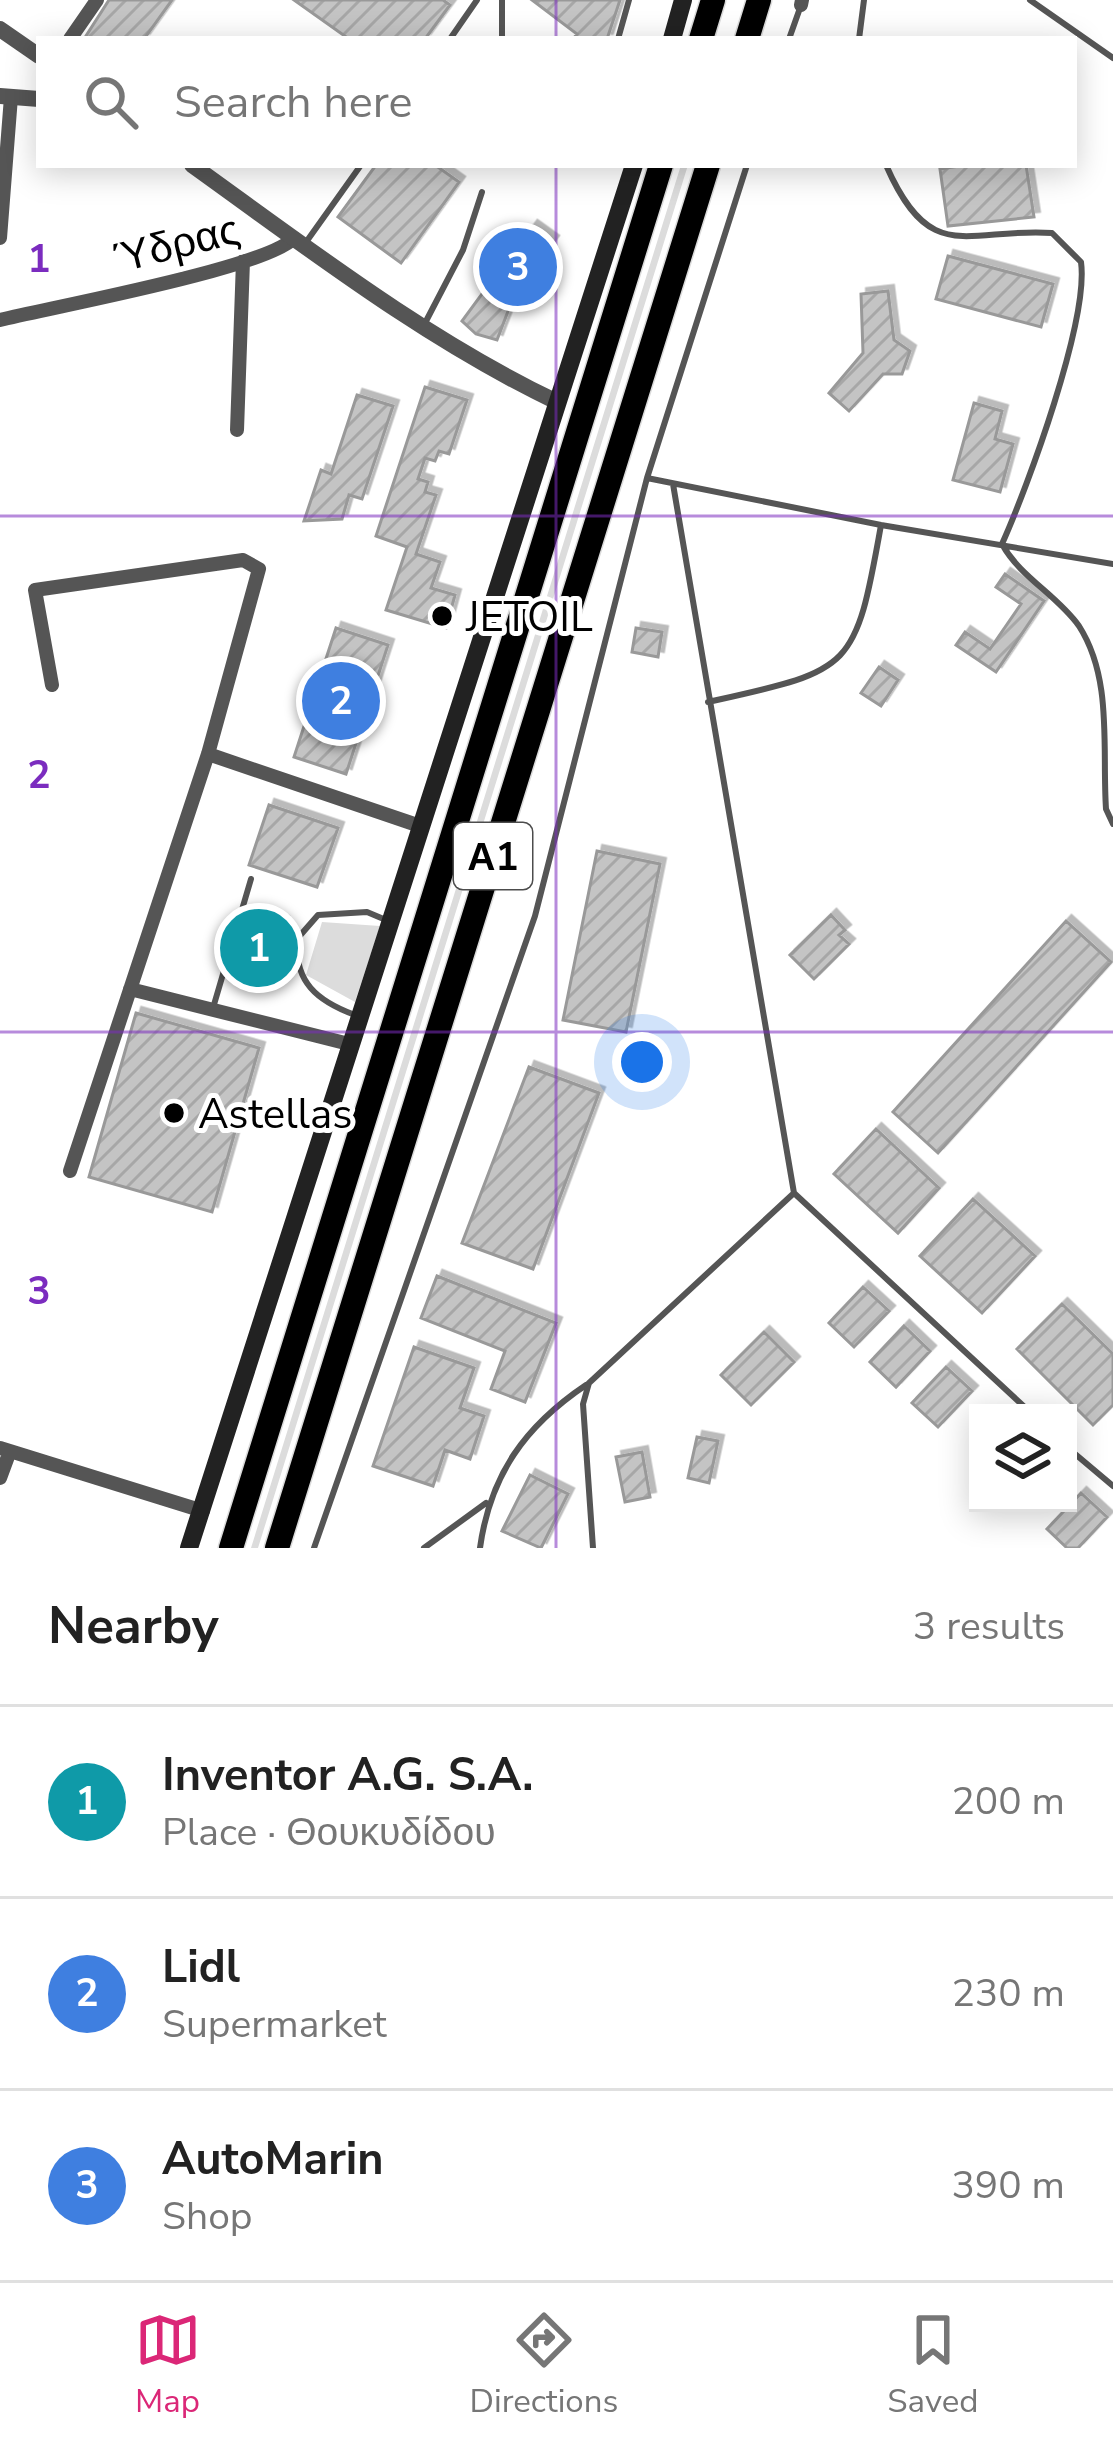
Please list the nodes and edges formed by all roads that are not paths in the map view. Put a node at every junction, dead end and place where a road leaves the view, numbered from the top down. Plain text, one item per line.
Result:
1 (97, 0) edge
2 (477, 0) edge
3 (502, 0) edge
4 (628, 0) edge
5 (683, 0) edge
6 (713, 0) edge
7 (759, 0) edge
8 (864, 0) edge
9 (1030, 0) edge
10 (801, 3) edge
11 (0, 29) edge
12 (72, 36) edge
13 (452, 36) edge
14 (502, 36) edge
15 (619, 36) edge
16 (672, 36) edge
17 (701, 36) edge
18 (748, 36) edge
19 (790, 36) edge
20 (859, 36) edge
21 (36, 54) edge
22 (1113, 58) edge
23 (5, 97) edge
24 (36, 99) edge
25 (196, 168) edge
26 (359, 168) edge
27 (633, 168) edge
28 (661, 168) edge
29 (707, 168) edge
30 (746, 168) edge
31 (887, 168) edge
32 (482, 192) dead end
33 (0, 238) edge
34 (299, 241) junction
35 (243, 261) junction
36 (0, 320) edge
37 (424, 325) junction
38 (557, 402) junction
39 (238, 430) dead end
40 (647, 478) junction
41 (674, 484) junction
42 (881, 525) junction
43 (1002, 544) junction
44 (1113, 564) edge
45 (52, 686) dead end
46 (708, 702) junction
47 (208, 754) junction
48 (1113, 824) edge
49 (420, 826) junction
50 (251, 879) dead end
51 (389, 921) junction
52 (130, 989) junction
53 (212, 1010) junction
54 (359, 1016) junction
55 (350, 1044) junction
56 (70, 1171) dead end
57 (794, 1193) junction
58 (589, 1383) junction
59 (1021, 1404) edge
60 (5, 1449) edge
61 (1077, 1456) edge
62 (0, 1478) edge
63 (1113, 1486) edge
64 (486, 1503) junction
65 (203, 1511) junction
66 (189, 1548) edge
67 (231, 1548) edge
68 (278, 1548) edge
69 (314, 1548) edge
70 (424, 1548) edge
71 (480, 1548) edge
72 (593, 1548) edge

1 - 12 street
2 - 13 lane
3 - 14 lane
4 - 15 lane
5 - 16 main road
6 - 17 highway
7 - 18 highway
8 - 20 lane
9 - 22 lane
10 - 19 lane
11 - 21 street
23 - 24 street
23 - 33 street
25 - 34 street
26 - 34 lane
27 - 38 main road
28 - 67 highway, Α1
29 - 68 highway, Α1
30 - 40 lane
31 - 43 lane
32 - 37 lane
34 - 35 street, Ύδρας
34 - 37 street
35 - 36 street, Ύδρας
35 - 39 street
37 - 38 street
38 - 49 main road
40 - 41 lane
40 - 69 lane
41 - 42 lane
41 - 46 lane
42 - 43 lane
42 - 46 lane
43 - 44 lane
43 - 48 lane
45 - 47 street
46 - 57 lane
47 - 49 street
47 - 52 street
49 - 51 main road
50 - 53 lane
51 - 54 main road
51 - 54 lane
52 - 53 street
52 - 56 street
53 - 55 street
54 - 55 main road
55 - 65 main road
57 - 58 lane
57 - 59 lane
58 - 64 lane
58 - 72 lane
60 - 62 street
60 - 65 street
61 - 63 lane
64 - 70 lane
64 - 71 lane
65 - 66 main road

